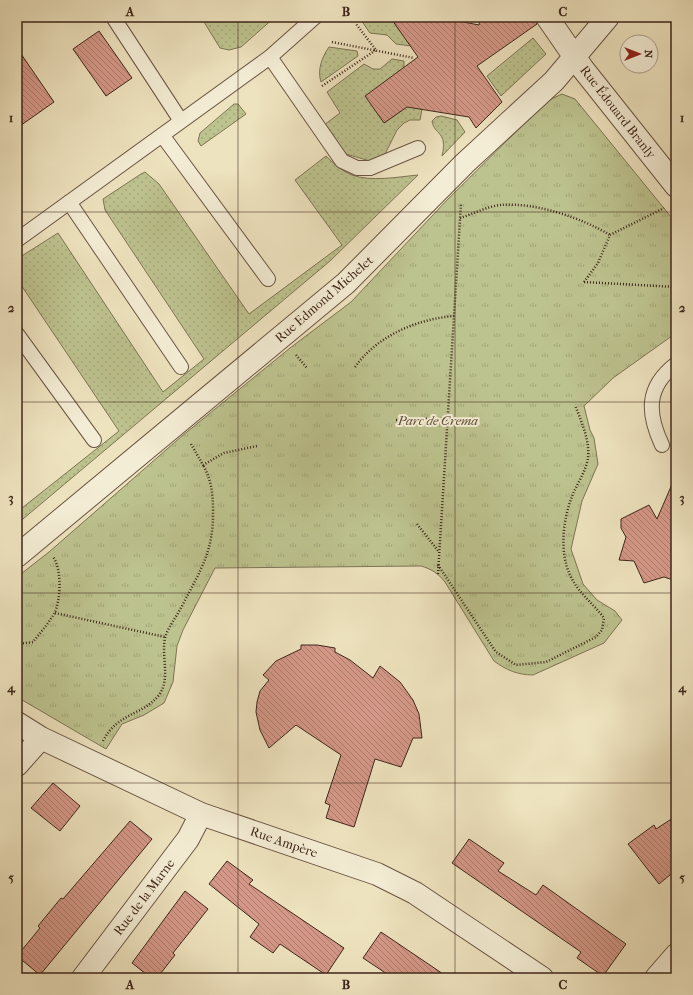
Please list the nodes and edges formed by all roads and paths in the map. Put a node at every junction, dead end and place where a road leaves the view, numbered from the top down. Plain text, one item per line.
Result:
1 (113, 17) edge
2 (315, 17) edge
3 (547, 17) edge
4 (608, 17) edge
5 (356, 24) dead end
6 (332, 42) dead end
7 (376, 50) junction
8 (270, 56) junction
9 (575, 56) junction
10 (414, 58) dead end
11 (322, 86) dead end
12 (182, 121) junction
13 (162, 135) junction
14 (418, 148) dead end
15 (676, 186) edge
16 (69, 202) junction
17 (664, 208) dead end
18 (610, 235) junction
19 (17, 240) edge
20 (268, 279) dead end
21 (676, 287) edge
22 (454, 316) junction
23 (17, 334) edge
24 (295, 353) dead end
25 (676, 364) edge
26 (181, 366) dead end
27 (355, 367) dead end
28 (307, 368) dead end
29 (575, 404) dead end
30 (448, 418) junction
31 (396, 420) dead end
32 (94, 440) dead end
33 (188, 441) dead end
34 (662, 445) dead end
35 (256, 446) dead end
36 (203, 465) junction
37 (417, 524) dead end
38 (439, 552) junction
39 (17, 556) edge
40 (56, 561) dead end
41 (438, 565) junction
42 (438, 574) dead end
43 (55, 613) junction
44 (165, 637) junction
45 (17, 644) edge
46 (17, 723) edge
47 (41, 738) junction
48 (101, 745) dead end
49 (17, 765) edge
50 (201, 814) junction
51 (676, 955) edge
52 (83, 978) edge
53 (542, 978) edge
54 (656, 978) edge

1 - 12 lane
2 - 8 lane
3 - 9 street, Rue Édouard Branly
4 - 9 street, Rue Edmond Michelet
5 - 7 path
6 - 7 path
7 - 10 path
7 - 11 path
8 - 12 lane
8 - 14 lane
9 - 15 street, Rue Édouard Branly
9 - 39 street, Rue Edmond Michelet
12 - 13 lane
13 - 16 lane
13 - 20 lane
16 - 19 lane
16 - 26 lane
17 - 18 path
18 - 21 path
18 - 22 path
22 - 27 path
22 - 30 path
23 - 32 lane
24 - 28 path
25 - 34 lane
29 - 41 path
30 - 31 path
30 - 38 path
33 - 36 path
35 - 36 path
36 - 44 path
37 - 38 path
38 - 41 path
40 - 43 path
41 - 42 path
43 - 44 path
43 - 45 path
44 - 48 path
46 - 47 street, Rue Ampère
47 - 49 street
47 - 50 street, Rue Ampère
50 - 52 street, Rue de la Marne
50 - 53 street, Rue Ampère
51 - 54 street

